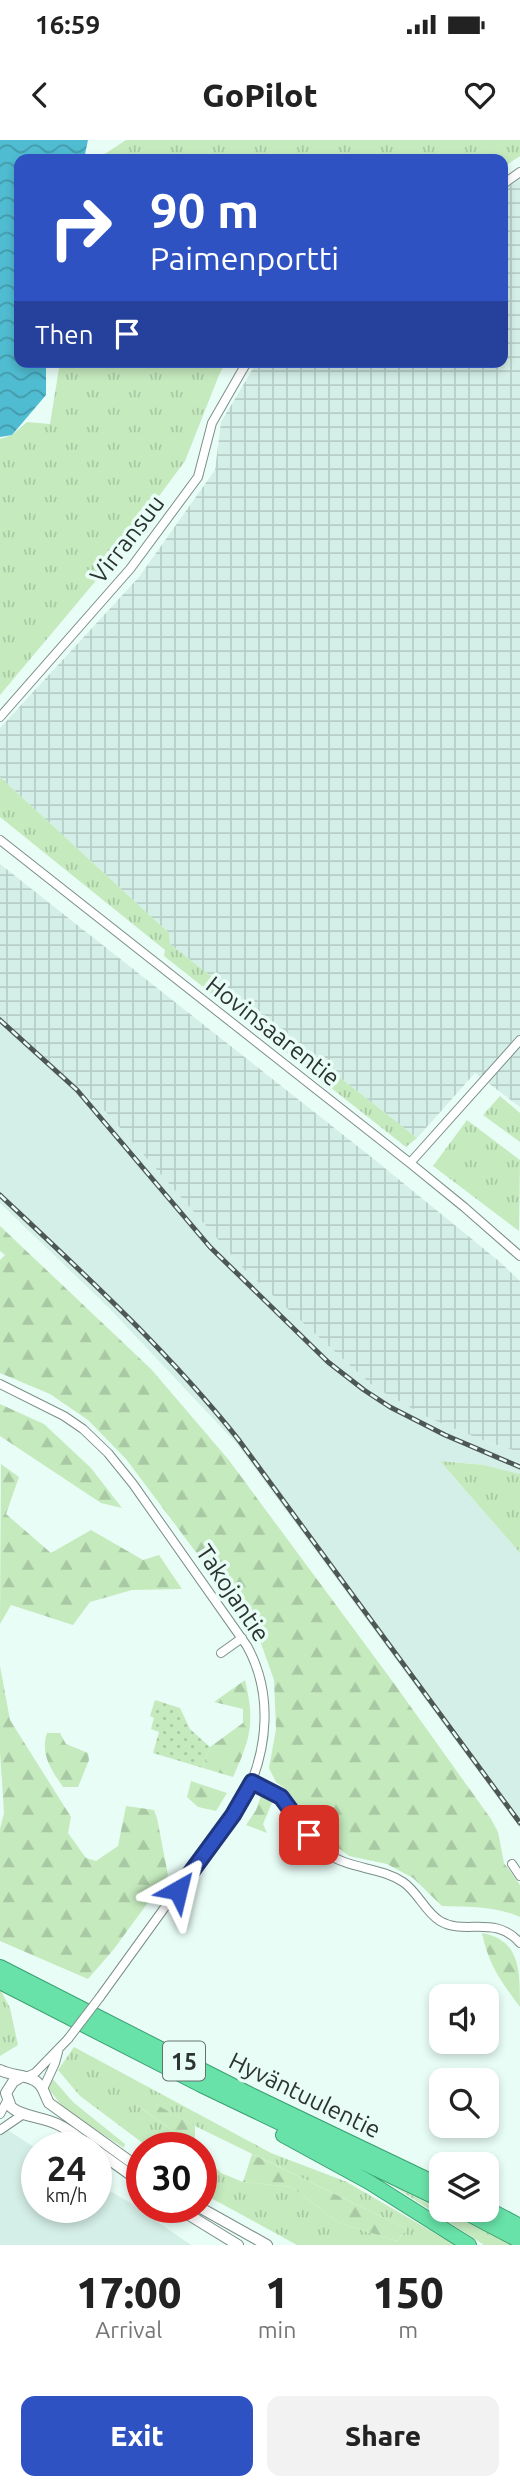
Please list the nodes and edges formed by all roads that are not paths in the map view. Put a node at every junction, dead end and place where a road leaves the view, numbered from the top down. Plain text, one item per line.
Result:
1 (244, 368) edge
2 (0, 717) edge
3 (0, 840) edge
4 (520, 1040) edge
5 (410, 1163) junction
6 (520, 1256) edge
7 (0, 1384) edge
8 (242, 1638) junction
9 (221, 1653) dead end
10 (252, 1782) junction
11 (512, 1864) dead end
12 (520, 1876) edge
13 (520, 1943) edge
14 (0, 1967) edge
15 (0, 1982) edge
16 (58, 2052) junction
17 (0, 2070) edge
18 (24, 2077) junction
19 (201, 2085) junction
20 (43, 2092) junction
21 (5, 2093) edge
22 (0, 2114) edge
23 (25, 2115) junction
24 (0, 2130) edge
25 (70, 2132) edge
26 (126, 2159) edge
27 (429, 2180) edge
28 (429, 2194) edge
29 (499, 2214) edge
30 (217, 2217) edge
31 (484, 2222) edge
32 (202, 2223) edge
33 (520, 2223) edge
34 (520, 2241) edge
35 (238, 2245) edge
36 (267, 2245) edge
37 (469, 2245) edge

1 - 2 street, Virransuu
3 - 5 street, Hovinsaarentie
4 - 5 street
5 - 6 street, Hovinsaarentie
7 - 8 street, Takojantie
8 - 9 street
8 - 10 street, Takojantie
10 - 13 street
10 - 16 street, Takojantie, bridge
11 - 12 street
14 - 27 highway, Hyväntuulentie / 15
15 - 19 highway, Hyväntuulentie / 15
16 - 18 street, Takojantie
16 - 20 street, Takojantie
17 - 18 street
18 - 20 street
18 - 21 street
19 - 28 highway, Hyväntuulentie / 15
19 - 37 highway
20 - 23 street
20 - 26 street
21 - 22 street
21 - 23 street
23 - 24 street
23 - 25 street
29 - 33 highway
30 - 36 street
31 - 34 highway
32 - 35 street

